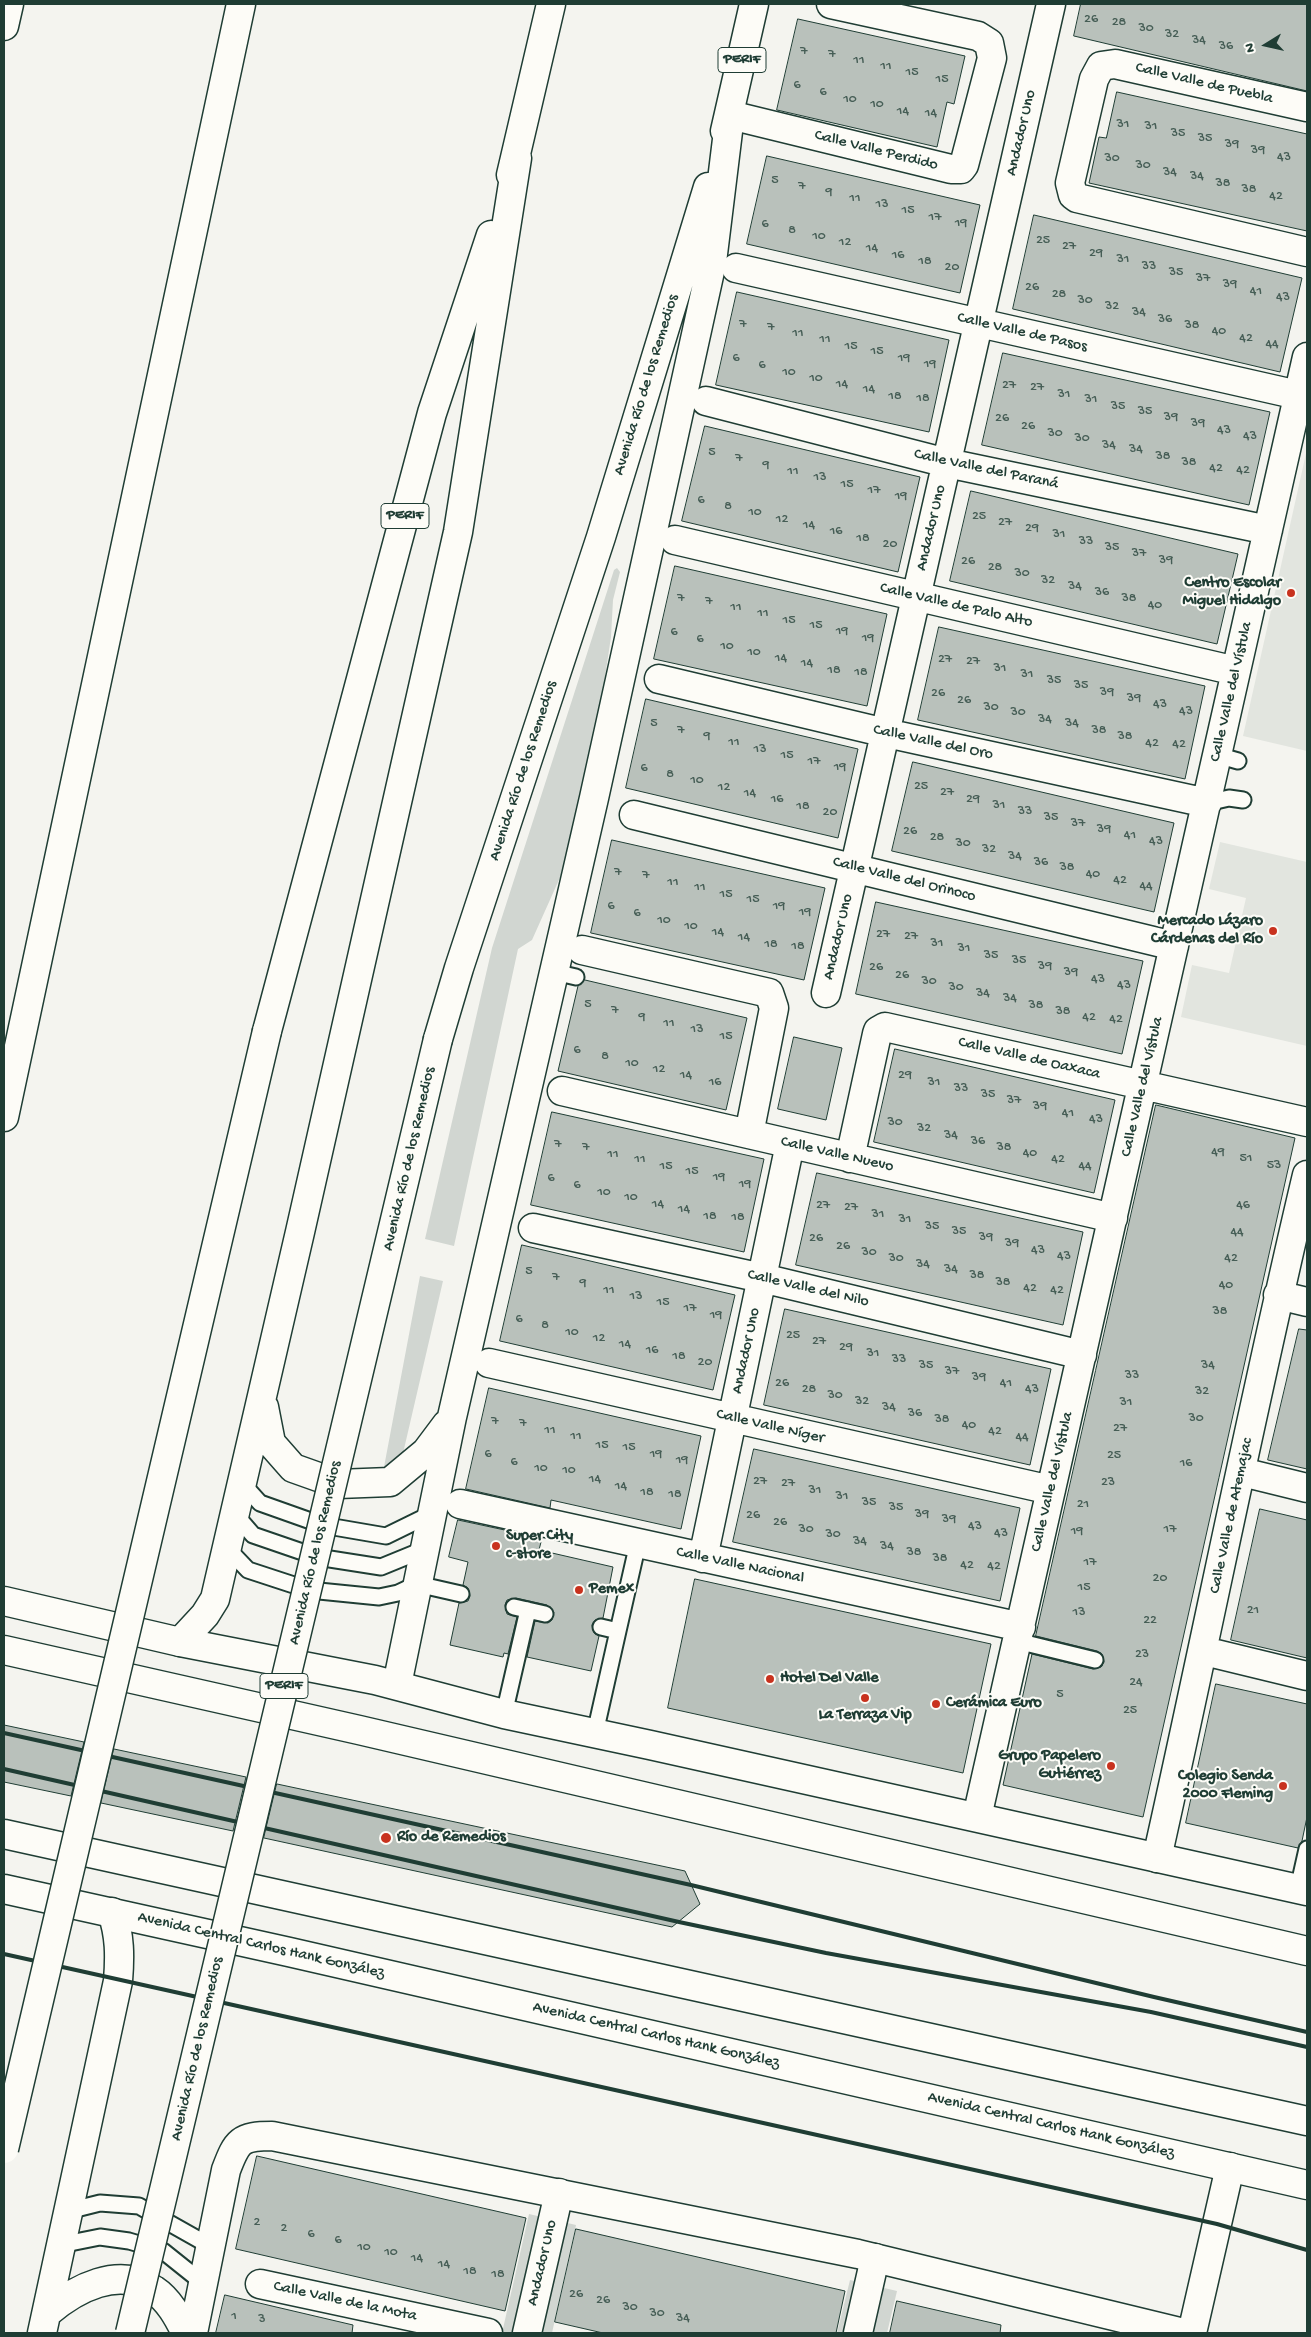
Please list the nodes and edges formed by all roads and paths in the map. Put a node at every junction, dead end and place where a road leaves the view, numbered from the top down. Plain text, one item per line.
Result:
1 (9, 4) edge
2 (241, 4) edge
3 (551, 4) edge
4 (754, 4) edge
5 (831, 4) edge
6 (1051, 4) edge
7 (4, 26) edge
8 (1307, 107) edge
9 (730, 115) junction
10 (517, 158) junction
11 (1307, 252) edge
12 (736, 268) dead end
13 (979, 323) junction
14 (1307, 357) edge
15 (1303, 396) edge
16 (706, 401) dead end
17 (947, 463) junction
18 (1268, 530) junction
19 (675, 540) dead end
20 (916, 596) junction
21 (1236, 671) junction
22 (659, 679) dead end
23 (886, 733) junction
24 (1243, 800) dead end
25 (1207, 803) junction
26 (634, 815) dead end
27 (855, 868) junction
28 (1174, 946) junction
29 (582, 950) dead end
30 (826, 994) dead end
31 (1143, 1086) junction
32 (562, 1091) dead end
33 (4, 1117) edge
34 (1307, 1122) edge
35 (749, 1134) junction
36 (790, 1144) junction
37 (850, 1158) junction
38 (1307, 1175) edge
39 (1113, 1218) junction
40 (533, 1228) dead end
41 (762, 1278) junction
42 (1278, 1295) junction
43 (1307, 1302) edge
44 (1082, 1355) junction
45 (488, 1363) dead end
46 (262, 1398) junction
47 (452, 1417) junction
48 (732, 1418) junction
49 (1242, 1472) junction
50 (241, 1482) junction
51 (1307, 1488) edge
52 (1051, 1490) junction
53 (460, 1504) dead end
54 (234, 1513) junction
55 (433, 1513) junction
56 (638, 1543) junction
57 (227, 1548) junction
58 (425, 1549) junction
59 (703, 1558) junction
60 (418, 1584) junction
61 (461, 1594) dead end
62 (4, 1601) edge
63 (545, 1614) dead end
64 (601, 1627) dead end
65 (618, 1631) junction
66 (1019, 1634) junction
67 (180, 1642) junction
68 (4, 1650) edge
69 (1204, 1651) junction
70 (1095, 1660) dead end
71 (1307, 1676) edge
72 (397, 1685) junction
73 (504, 1714) junction
74 (595, 1733) junction
75 (977, 1817) junction
76 (6, 1835) edge
77 (1307, 1848) edge
78 (1157, 1858) junction
79 (4, 1889) edge
80 (1303, 1890) edge
81 (112, 1912) junction
82 (1307, 1951) edge
83 (1307, 2121) edge
84 (4, 2148) edge
85 (1230, 2167) junction
86 (1307, 2185) edge
87 (558, 2193) junction
88 (68, 2210) junction
89 (60, 2245) junction
90 (210, 2246) junction
91 (875, 2258) junction
92 (203, 2283) junction
93 (260, 2284) dead end
94 (45, 2323) edge
95 (130, 2333) edge
96 (186, 2333) edge
97 (193, 2333) edge
98 (488, 2333) edge
99 (526, 2333) edge
100 (858, 2333) edge
101 (1184, 2333) edge
102 (1192, 2333) edge

1 - 7 main road
2 - 33 main road
3 - 10 main road, PERIF
4 - 9 main road, Avenida Río de los Remedios / PERIF
5 - 9 main road, Calle Valle Perdido
6 - 13 main road, Andador Uno
8 - 11 main road, Calle Valle de Puebla
9 - 47 main road
9 - 95 main road, Avenida Río de los Remedios / PERIF, bridge
10 - 46 main road
10 - 84 main road, PERIF, bridge
12 - 13 main road, Calle Valle de Pasos
13 - 15 main road, Calle Valle de Pasos
13 - 17 main road, Andador Uno
14 - 15 main road, Calle Valle del Vístula
15 - 18 main road, Calle Valle del Vístula
16 - 17 main road, Calle Valle del Paraná
17 - 18 main road, Calle Valle del Paraná
17 - 20 main road, Andador Uno
18 - 21 main road, Calle Valle del Vístula
19 - 20 main road, Calle Valle de Palo Alto
20 - 21 main road, Calle Valle de Palo Alto
20 - 23 main road, Andador Uno
21 - 25 main road, Calle Valle del Vístula
22 - 23 main road, Calle Valle del Oro
23 - 25 main road, Calle Valle del Oro
23 - 27 main road, Andador Uno
24 - 25 lane
25 - 28 main road, Calle Valle del Vístula
26 - 27 main road, Calle Valle del Orinoco
27 - 28 main road, Calle Valle del Orinoco
27 - 30 main road, Andador Uno
28 - 31 main road, Calle Valle del Vístula
29 - 35 main road
31 - 34 main road, Calle Valle de Oaxaca
31 - 37 main road, Calle Valle de Oaxaca
31 - 39 main road, Calle Valle del Vístula
32 - 35 main road, Calle Valle Nuevo
35 - 36 main road, Calle Valle Nuevo
36 - 37 main road, Calle Valle Nuevo
36 - 41 main road, Andador Uno
37 - 39 main road, Calle Valle Nuevo
38 - 42 main road, Calle Valle de Atemajac
39 - 44 main road, Calle Valle del Vístula
40 - 41 main road, Calle Valle del Nilo
41 - 44 main road, Calle Valle del Nilo
41 - 48 main road, Andador Uno
42 - 43 main road
42 - 49 main road, Calle Valle de Atemajac
44 - 52 main road, Calle Valle del Vístula
45 - 48 main road, Calle Valle Níger
46 - 47 main road
46 - 50 main road
47 - 55 main road
48 - 52 main road, Calle Valle Níger
48 - 59 main road, Andador Uno
49 - 51 main road
49 - 69 main road, Calle Valle de Atemajac
50 - 54 main road
50 - 55 lane
52 - 66 main road, Calle Valle del Vístula
53 - 56 main road, Calle Valle Nacional
54 - 57 main road
54 - 58 lane
55 - 58 main road
56 - 59 main road, Calle Valle Nacional
56 - 65 lane
57 - 60 lane
57 - 67 main road
58 - 60 main road
59 - 66 main road, Calle Valle Nacional
60 - 61 lane
60 - 72 main road
62 - 67 main road
63 - 73 lane
64 - 65 lane
65 - 74 lane
66 - 70 lane
66 - 75 main road, Calle Valle del Vístula
67 - 72 main road
68 - 82 main road
69 - 71 main road
69 - 78 main road, Calle Valle de Atemajac
72 - 73 main road
73 - 74 main road
74 - 75 main road
75 - 78 main road
76 - 83 main road
77 - 80 lane
78 - 80 main road
79 - 81 main road, Avenida Central Carlos Hank González
81 - 85 main road, Avenida Central Carlos Hank González
81 - 88 main road
85 - 86 main road, Avenida Central Carlos Hank González
85 - 102 main road
87 - 90 main road
87 - 91 main road
87 - 99 main road, Andador Uno
88 - 89 main road
88 - 90 lane
89 - 92 lane
89 - 94 main road
90 - 92 main road
91 - 100 main road
91 - 101 main road
92 - 97 main road
93 - 98 main road, Calle Valle de la Mota
94 - 96 main road

